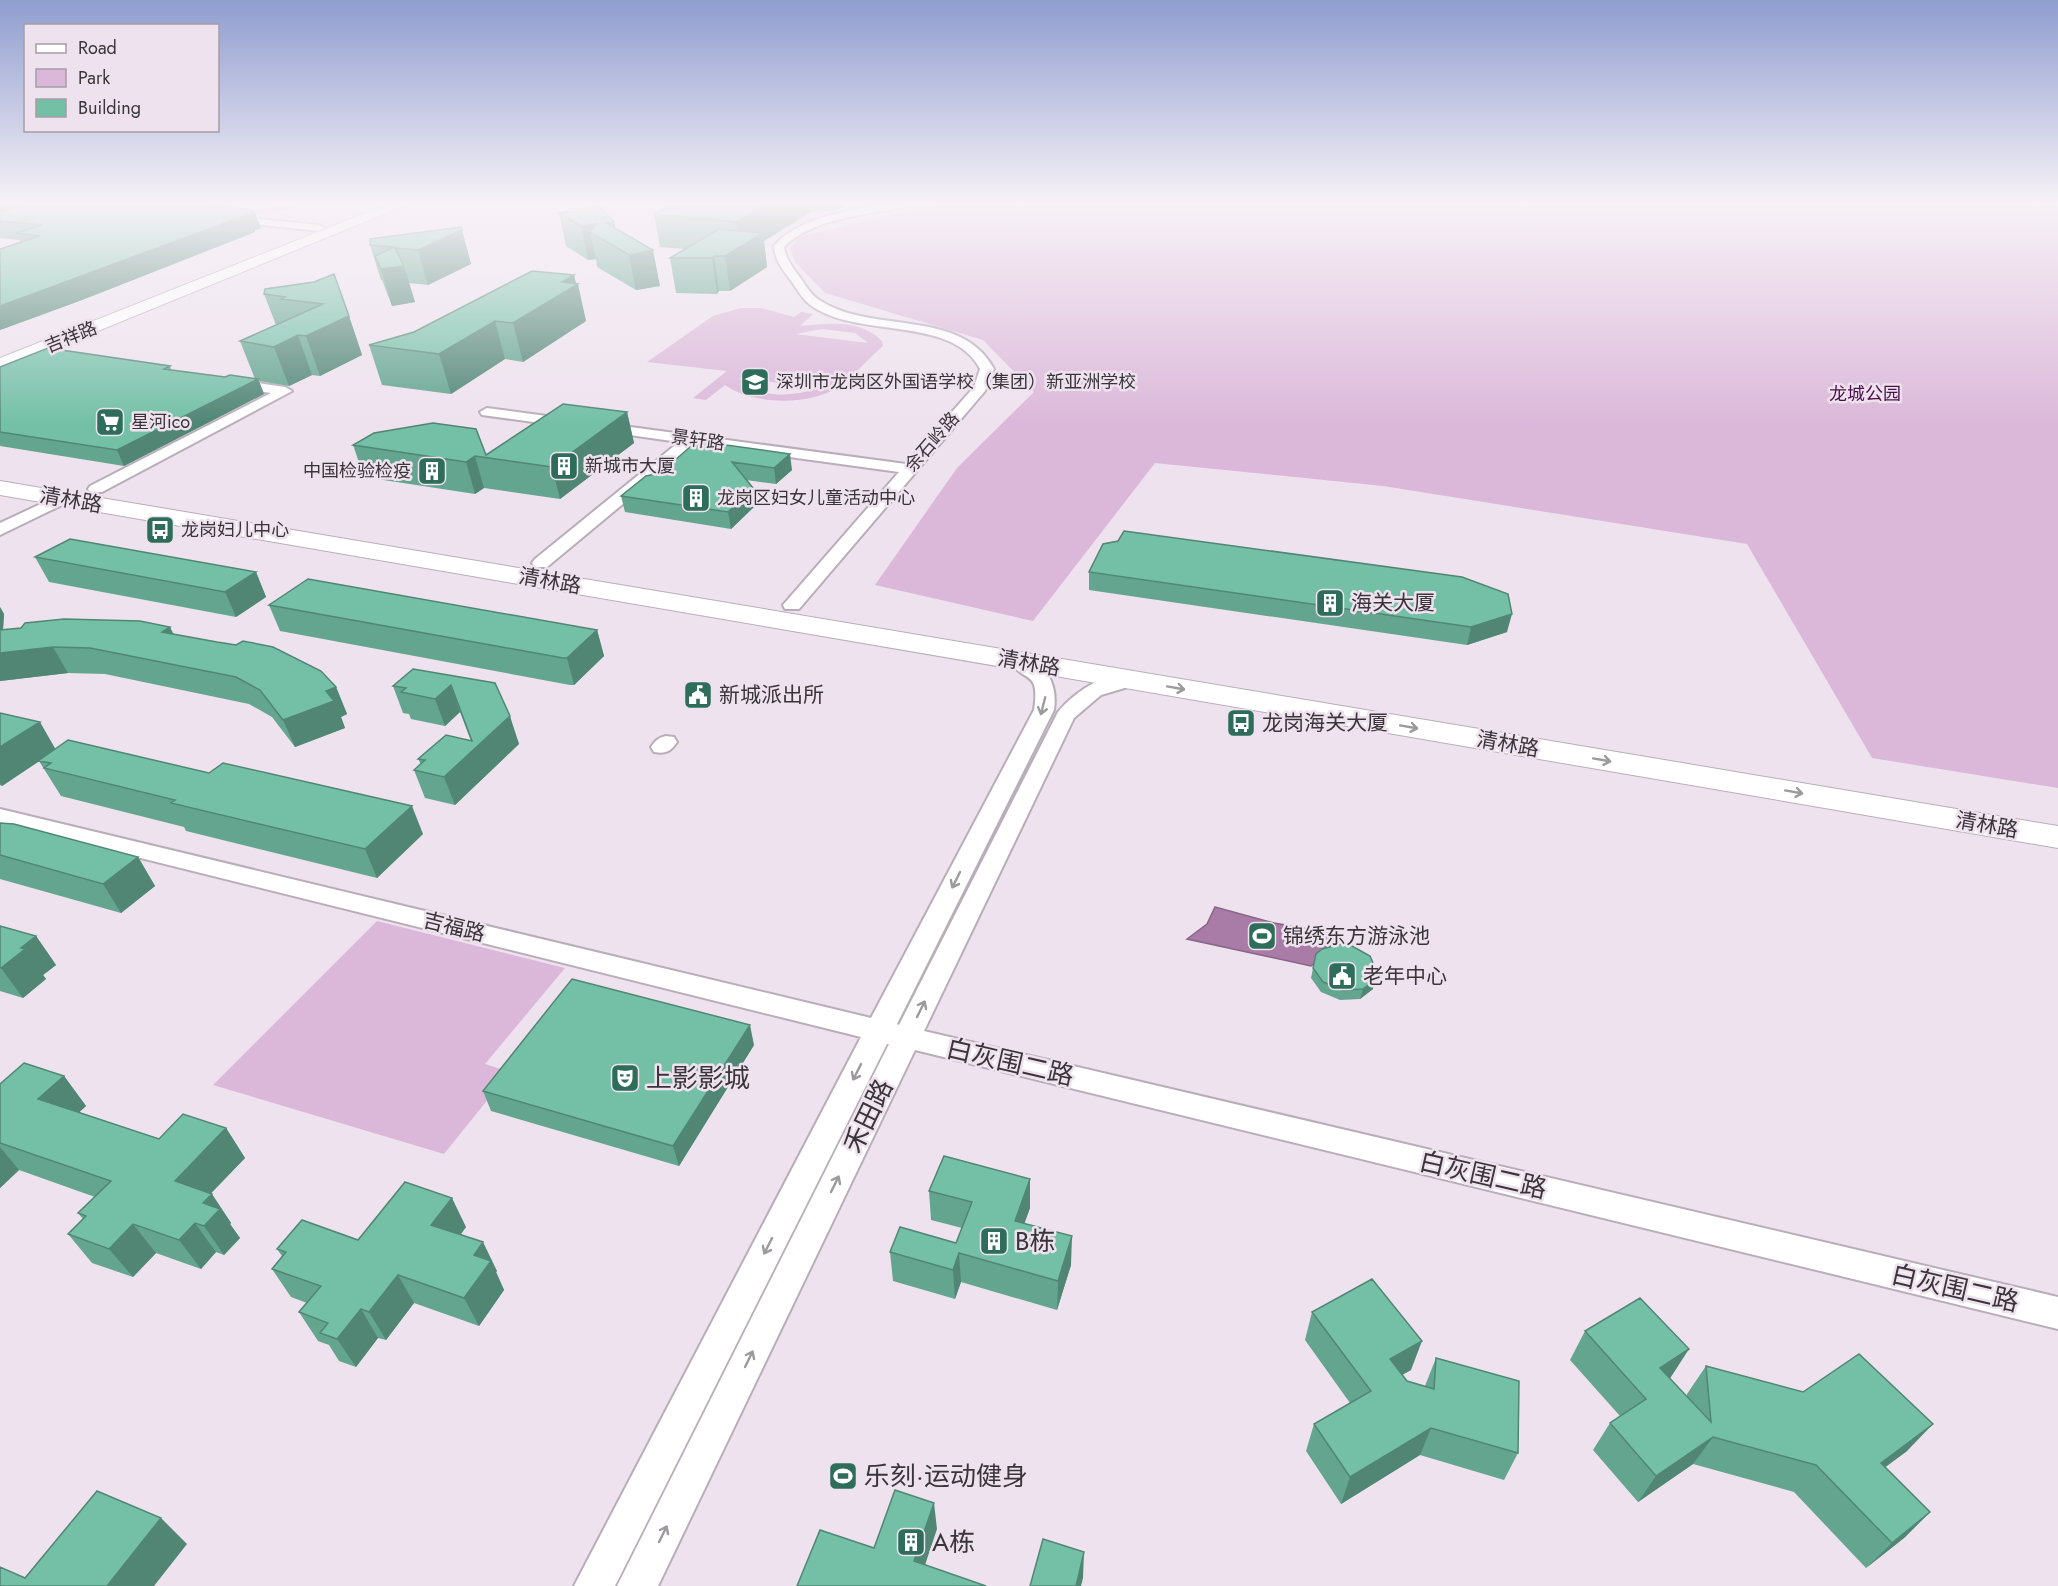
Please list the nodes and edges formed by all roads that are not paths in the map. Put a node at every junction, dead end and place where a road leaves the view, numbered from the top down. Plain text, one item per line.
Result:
1 (201, 275) edge
2 (225, 275) edge
3 (792, 275) edge
4 (31, 353) junction
5 (0, 355) edge
6 (59, 357) edge
7 (0, 365) edge
8 (217, 381) edge
9 (487, 412) dead end
10 (692, 440) junction
11 (909, 469) junction
12 (5, 479) edge
13 (96, 489) junction
14 (62, 499) junction
15 (0, 530) edge
16 (541, 563) junction
17 (792, 604) junction
18 (1019, 661) junction
19 (1131, 680) junction
20 (2058, 815) edge
21 (0, 816) edge
22 (1971, 822) junction
23 (2058, 837) edge
24 (2058, 852) edge
25 (893, 1034) junction
26 (2058, 1312) edge
27 (594, 1586) edge
28 (637, 1586) edge

1 - 5 main road, 吉祥路
2 - 4 main road, 吉祥路
3 - 11 street, 余石岭路
4 - 6 street
4 - 7 main road, 吉祥路
8 - 13 street
9 - 10 street, 景轩路
10 - 11 street, 景轩路
10 - 16 street
11 - 17 street, 余石岭路
12 - 13 main road, 清林路
12 - 14 main road, 清林路
13 - 16 main road, 清林路
14 - 15 street
14 - 18 main road, 清林路
16 - 17 main road, 清林路
17 - 20 main road, 清林路
18 - 19 main road, 清林路
18 -> 25 street, 禾田路
19 -> 22 main road, 清林路
25 -> 19 street, 禾田路
21 - 25 street, 吉福路
22 - 23 main road, 清林路
22 - 24 main road
25 - 26 street, 白灰围二路
25 -> 27 street, 禾田路
28 -> 25 street, 禾田路

